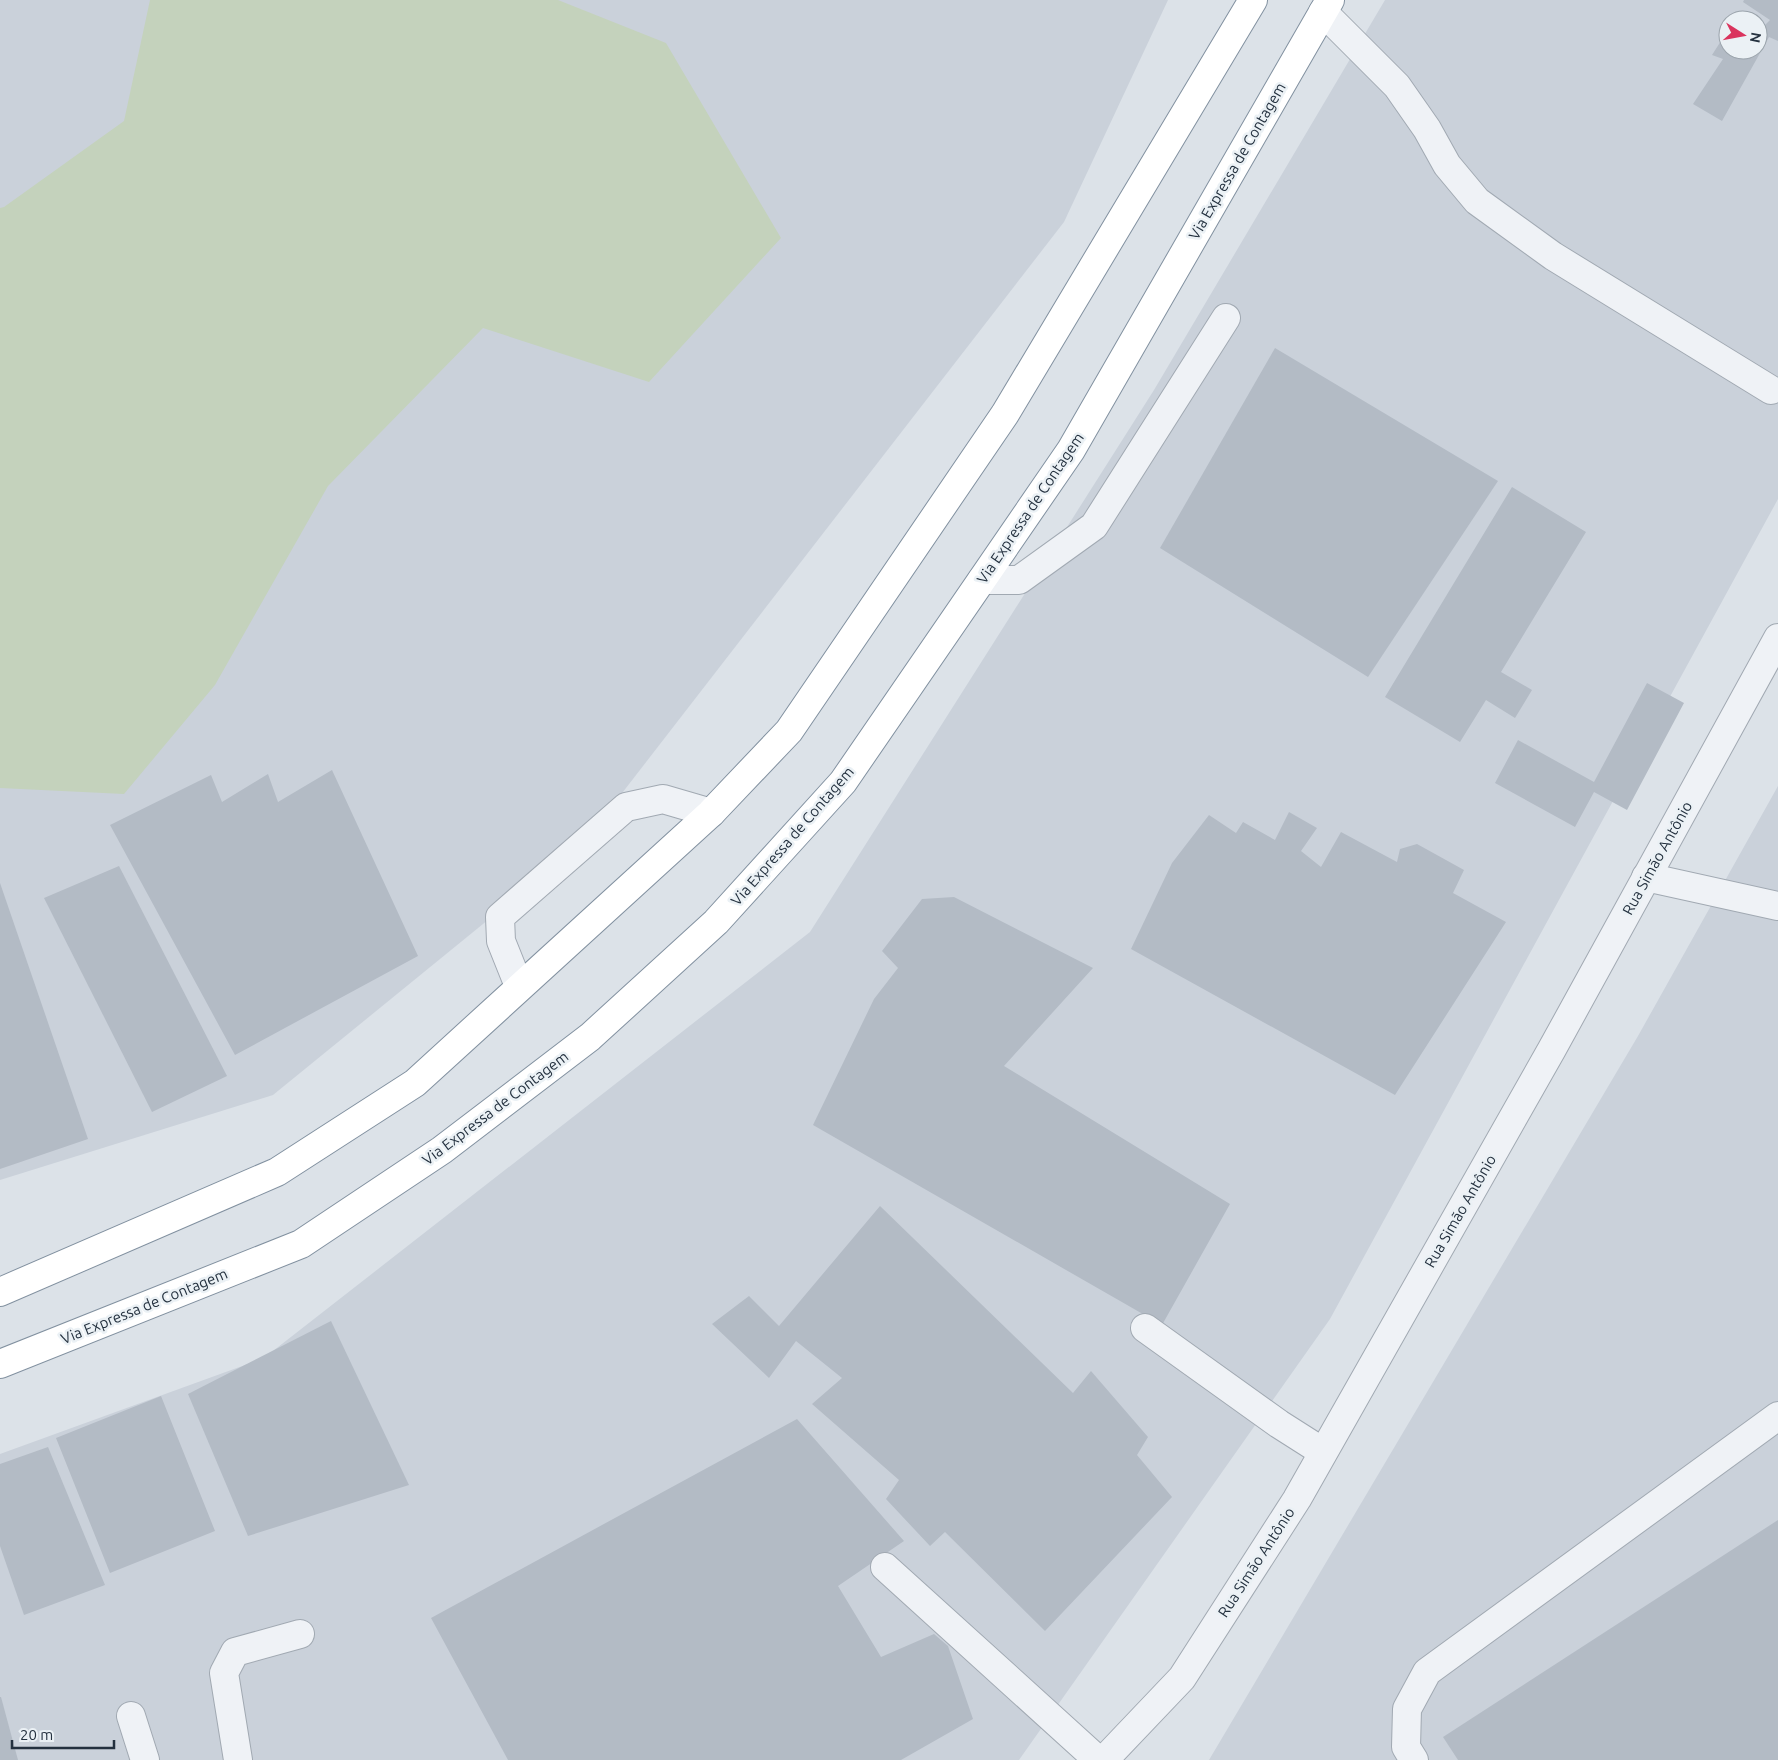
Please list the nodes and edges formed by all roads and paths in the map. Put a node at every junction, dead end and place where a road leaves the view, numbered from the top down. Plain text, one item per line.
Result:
1 (1253, 0) edge
2 (1326, 6) edge
3 (1226, 318) dead end
4 (1771, 390) dead end
5 (982, 580) junction
6 (1778, 638) edge
7 (712, 813) junction
8 (1646, 876) junction
9 (1778, 906) edge
10 (519, 986) junction
11 (0, 1292) edge
12 (1145, 1328) dead end
13 (0, 1364) edge
14 (1778, 1416) edge
15 (1323, 1452) junction
16 (885, 1567) dead end
17 (300, 1634) dead end
18 (131, 1716) dead end
19 (145, 1760) edge
20 (238, 1760) edge
21 (1098, 1760) edge
22 (1104, 1760) edge
23 (1414, 1760) edge

1 - 7 highway
2 - 4 street
2 - 5 highway, Via Expressa de Contagem
3 - 5 street
5 - 13 highway, Via Expressa de Contagem
6 - 8 street, Rua Simão Antônio
7 - 10 highway
7 - 10 street
8 - 9 street
8 - 15 street, Rua Simão Antônio
10 - 11 highway
12 - 15 street
14 - 23 street
15 - 22 street, Rua Simão Antônio
16 - 21 street
17 - 20 street
18 - 19 street

